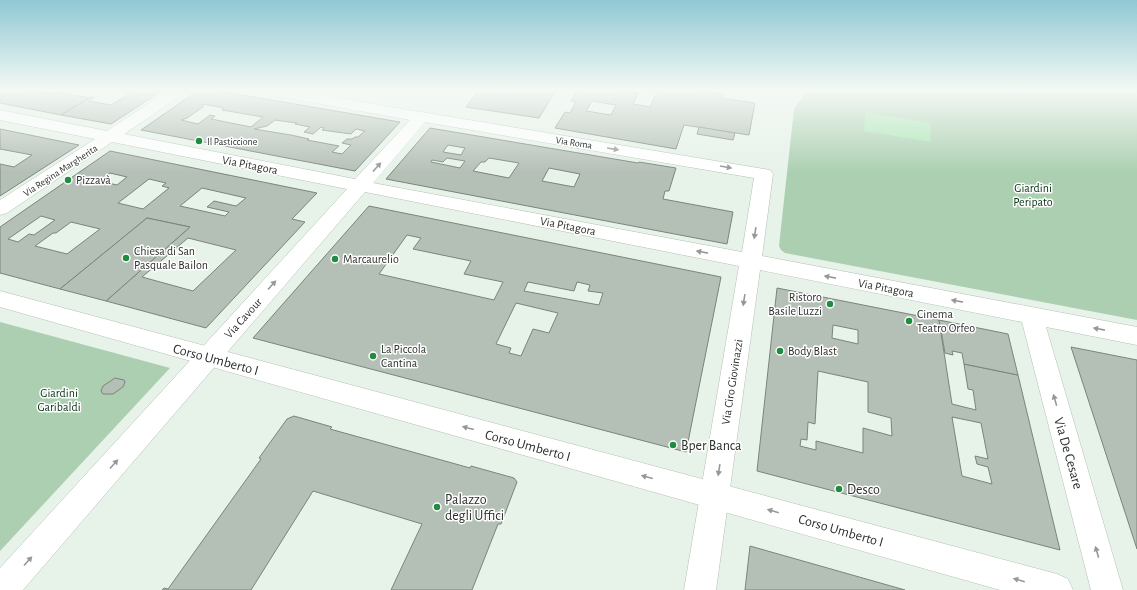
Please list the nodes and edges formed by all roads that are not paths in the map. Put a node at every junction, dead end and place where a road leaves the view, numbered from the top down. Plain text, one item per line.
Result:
1 (421, 117) edge
2 (17, 118) edge
3 (139, 118) edge
4 (424, 118) edge
5 (110, 137) junction
6 (764, 174) joint
7 (360, 186) junction
8 (0, 208) edge
9 (750, 262) junction
10 (0, 299) edge
11 (1031, 315) junction
12 (1137, 336) edge
13 (209, 357) junction
14 (715, 496) junction
15 (2, 590) edge
16 (700, 590) edge
17 (1057, 590) edge
18 (1107, 590) edge

7 -> 1 street, Via Cavour
2 - 5 street, Via Pitagora
3 - 5 street, Via Regina Margherita
4 -> 6 street, Via Roma
5 - 7 street, Via Pitagora
5 - 8 street, Via Regina Margherita
6 -> 9 street, Via Ciro Giovinazzi
9 -> 7 street, Via Pitagora
13 -> 7 street, Via Cavour
11 -> 9 street, Via Pitagora
9 -> 14 street, Via Ciro Giovinazzi
10 - 13 street, Corso Umberto I
12 -> 11 street, Via Pitagora
18 -> 11 street, Via De Cesare
14 -> 13 street, Corso Umberto I
15 -> 13 street, Via Cavour
14 - 16 street, Via Ciro Giovinazzi
17 -> 14 street, Corso Umberto I

